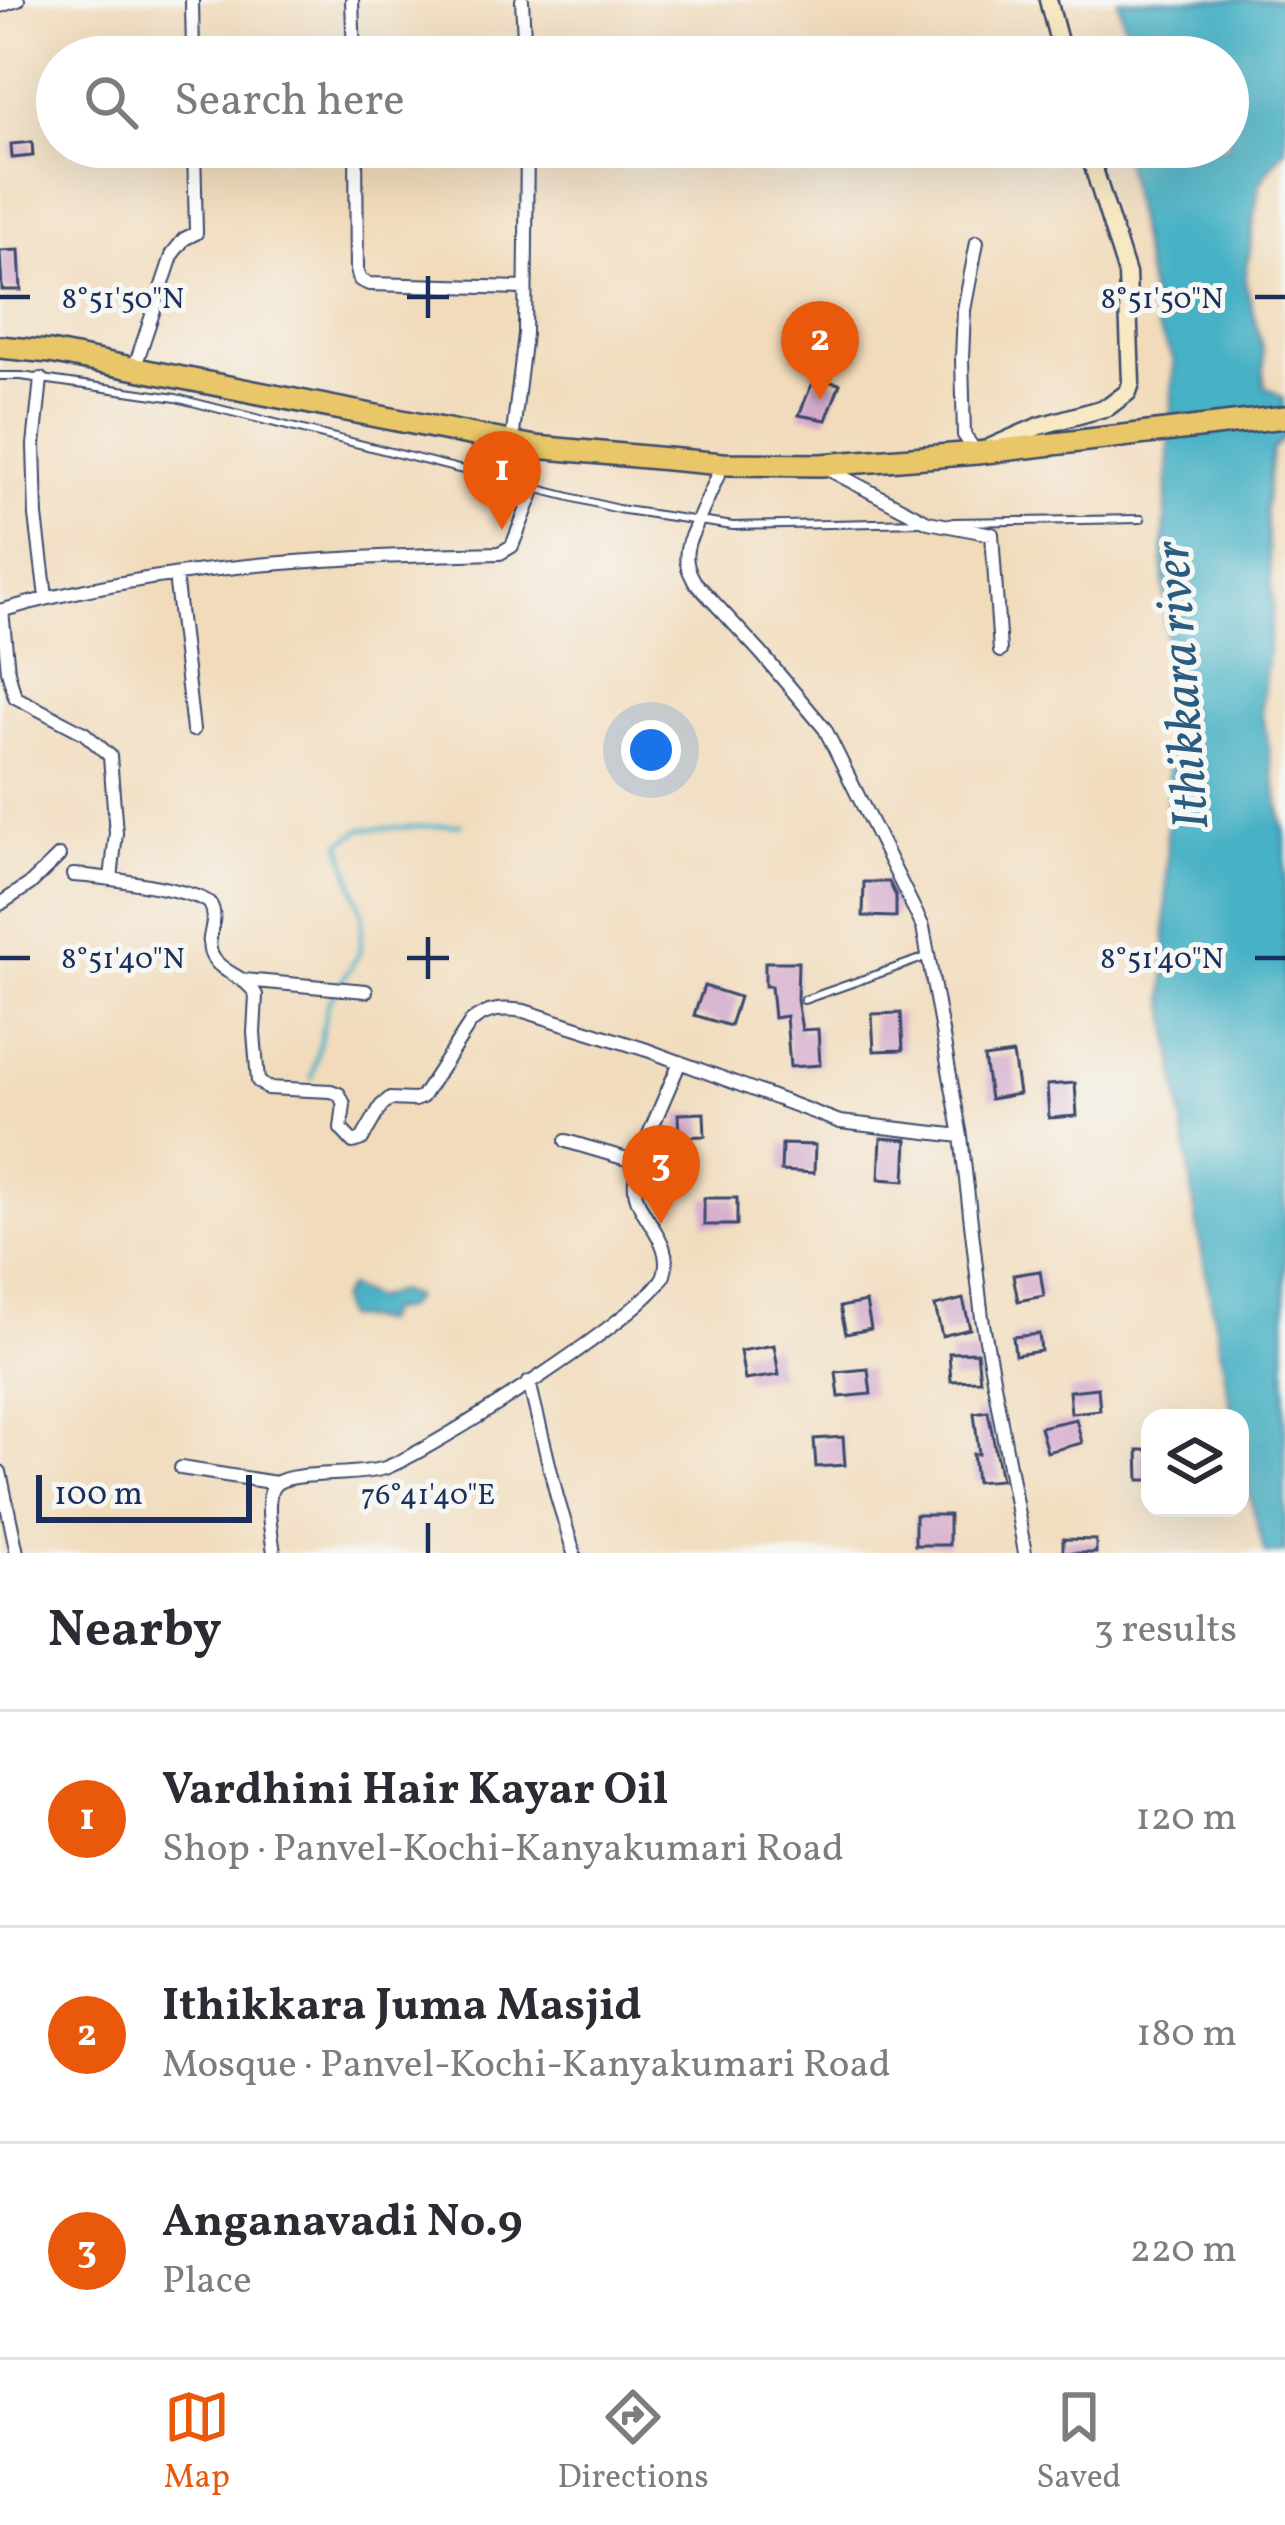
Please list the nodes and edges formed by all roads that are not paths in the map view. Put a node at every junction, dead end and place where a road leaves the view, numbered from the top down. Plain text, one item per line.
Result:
1 (18, 0) edge
2 (192, 0) edge
3 (352, 0) edge
4 (522, 0) edge
5 (1048, 0) edge
6 (0, 6) edge
7 (193, 36) edge
8 (353, 36) edge
9 (524, 36) edge
10 (1058, 36) edge
11 (194, 168) edge
12 (356, 168) edge
13 (527, 168) edge
14 (1094, 168) edge
15 (977, 242) dead end
16 (525, 288) junction
17 (0, 347) edge
18 (134, 369) junction
19 (0, 376) edge
20 (41, 379) junction
21 (1285, 417) edge
22 (512, 442) junction
23 (977, 453) junction
24 (723, 464) junction
25 (821, 465) junction
26 (535, 488) junction
27 (1142, 519) dead end
28 (698, 520) junction
29 (928, 522) junction
30 (175, 575) junction
31 (46, 597) junction
32 (1, 610) edge
33 (1000, 650) dead end
34 (193, 730) dead end
35 (59, 856) dead end
36 (73, 875) dead end
37 (111, 879) junction
38 (0, 904) edge
39 (929, 956) junction
40 (244, 980) junction
41 (366, 991) dead end
42 (805, 1000) dead end
43 (680, 1062) junction
44 (961, 1136) junction
45 (566, 1141) dead end
46 (637, 1162) junction
47 (529, 1382) junction
48 (181, 1468) dead end
49 (0, 1472) edge
50 (276, 1483) junction
51 (17, 1553) edge
52 (274, 1553) edge
53 (574, 1553) edge
54 (1025, 1553) edge

1 - 6 street
2 - 7 street
3 - 8 street
4 - 9 street
5 - 10 main road
11 - 18 street
12 - 16 street
13 - 16 street
14 - 23 main road
15 - 23 street
16 - 22 street
17 - 18 highway
18 - 22 highway
19 - 20 lane
20 - 26 lane
20 - 31 street
21 - 23 highway
22 - 24 highway
23 - 25 highway
24 - 25 highway
24 - 28 street
25 - 29 street
26 - 28 lane
26 - 30 street
27 - 29 lane
28 - 29 lane
28 - 39 street
29 - 33 street
30 - 31 street
30 - 34 street
31 - 32 street
32 - 37 street
35 - 38 street
36 - 37 street
37 - 40 street
39 - 42 lane
39 - 44 street
40 - 41 street
40 - 43 street
43 - 44 street
43 - 46 street
44 - 54 street
45 - 46 street
46 - 47 street
47 - 50 street
47 - 53 street
48 - 50 street
49 - 51 street
50 - 52 street

